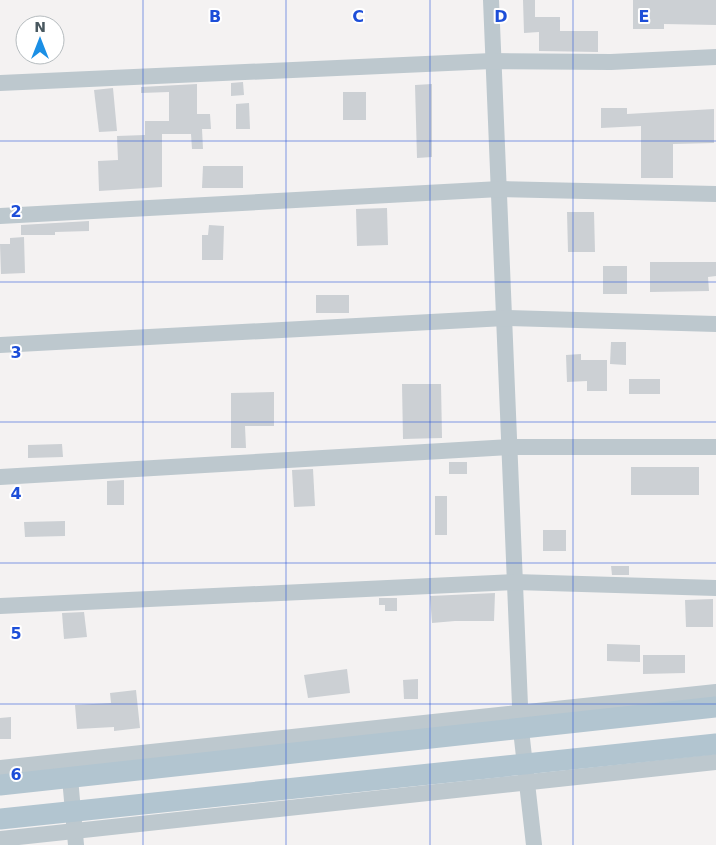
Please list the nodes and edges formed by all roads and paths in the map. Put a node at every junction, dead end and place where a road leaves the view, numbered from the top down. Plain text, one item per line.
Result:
1 (491, 0) edge
2 (716, 57) edge
3 (492, 61) junction
4 (0, 83) edge
5 (500, 188) junction
6 (716, 194) edge
7 (0, 216) edge
8 (506, 318) junction
9 (716, 324) edge
10 (0, 345) edge
11 (511, 447) junction
12 (716, 447) edge
13 (0, 477) edge
14 (515, 582) junction
15 (716, 588) edge
16 (0, 606) edge
17 (716, 692) edge
18 (716, 707) edge
19 (521, 722) junction
20 (716, 744) edge
21 (716, 762) edge
22 (0, 768) edge
23 (527, 773) junction
24 (70, 778) junction
25 (0, 785) edge
26 (0, 819) edge
27 (74, 829) edge
28 (0, 839) edge
29 (534, 845) edge

1 - 3 street
2 - 3 street
3 - 4 street
3 - 5 street
5 - 6 street
5 - 7 street
5 - 8 street
8 - 9 street
8 - 10 street
8 - 11 street
11 - 12 street
11 - 13 street
11 - 14 street
14 - 15 street
14 - 16 street
14 - 19 street
17 - 19 street
18 - 19 main road
19 - 22 street
19 - 23 street
19 - 24 main road
20 - 23 main road
21 - 23 street
23 - 27 main road
23 - 29 street
24 - 25 main road
24 - 27 street
26 - 27 main road
27 - 28 street

